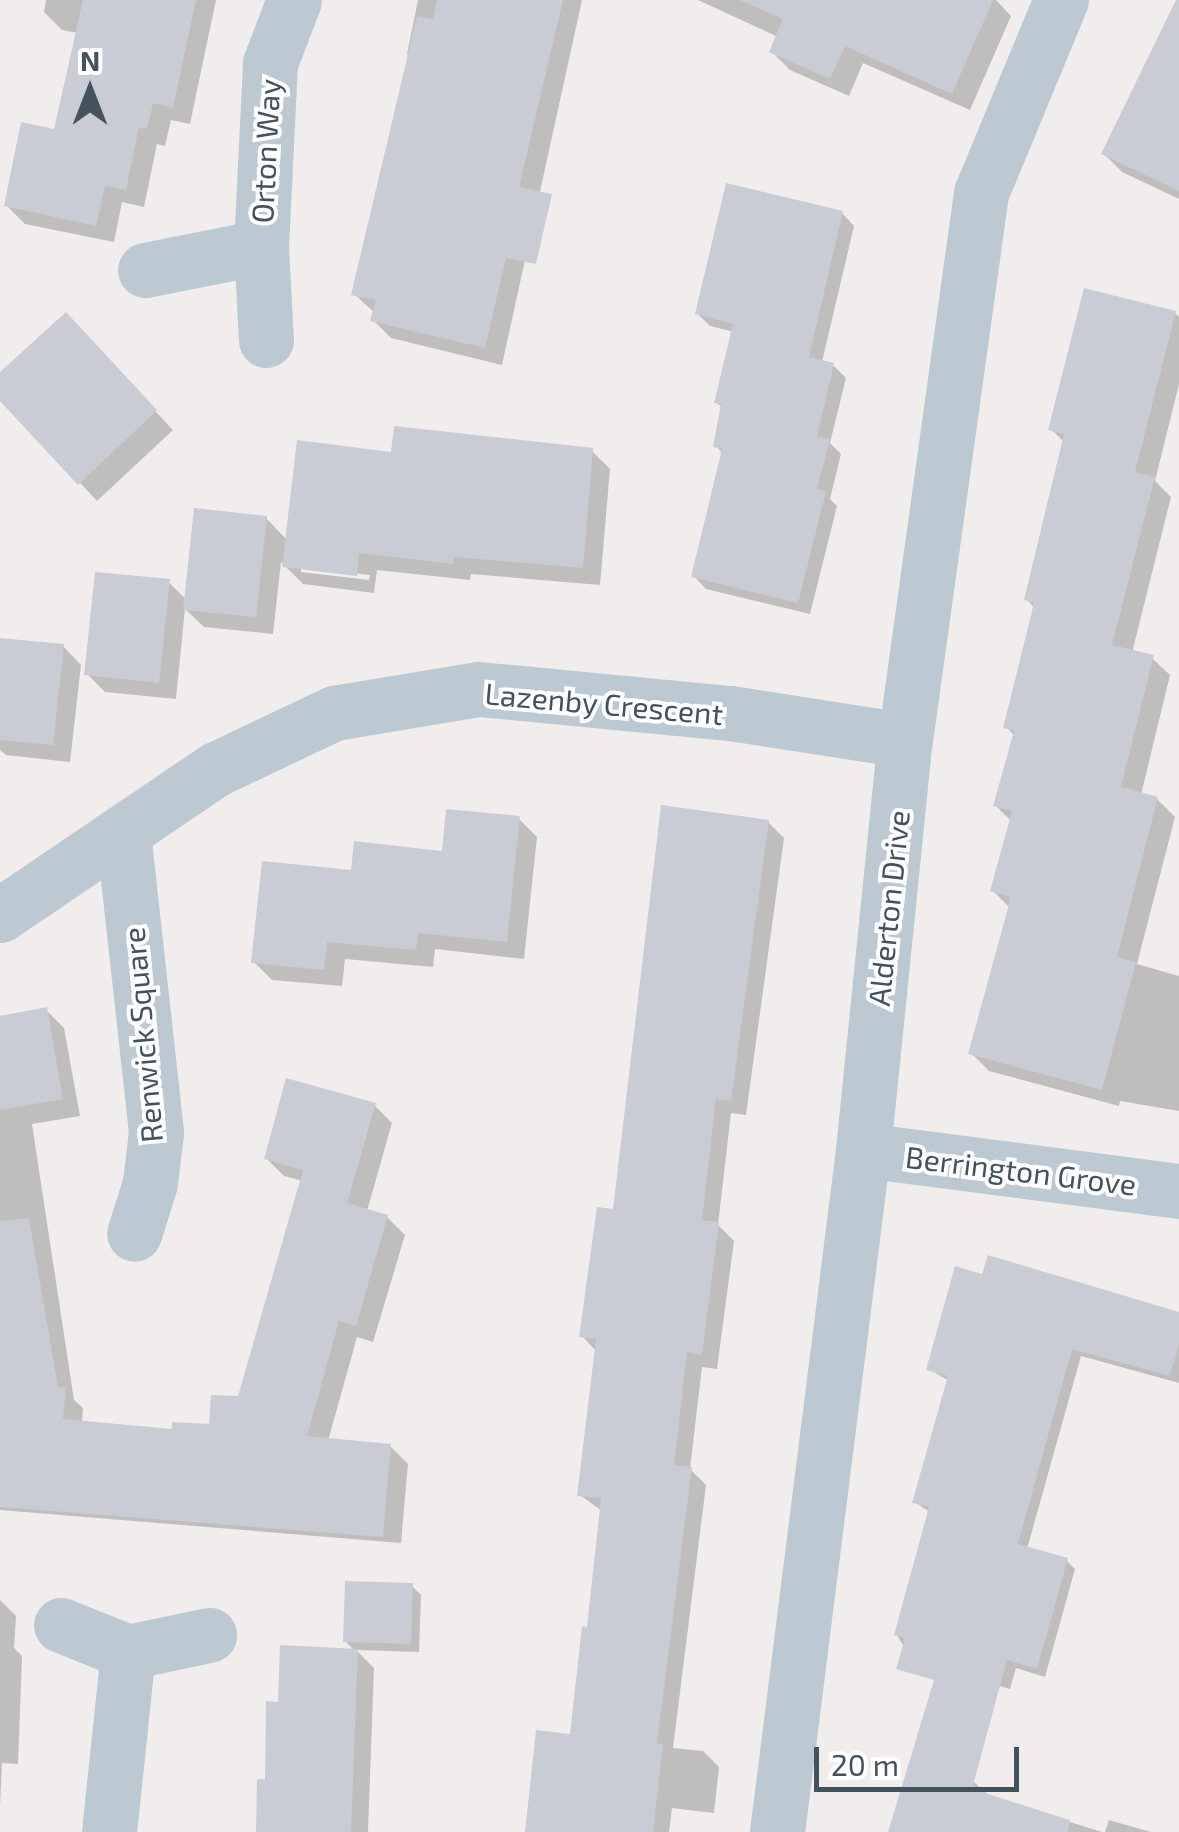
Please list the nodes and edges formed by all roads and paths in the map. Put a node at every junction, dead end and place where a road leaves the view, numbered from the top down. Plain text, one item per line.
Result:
1 (294, 0) edge
2 (1060, 0) edge
3 (261, 247) junction
4 (145, 270) dead end
5 (266, 340) dead end
6 (906, 740) junction
7 (123, 834) junction
8 (0, 915) edge
9 (863, 1150) junction
10 (1179, 1191) edge
11 (134, 1234) dead end
12 (61, 1625) dead end
13 (209, 1635) dead end
14 (128, 1652) junction
15 (109, 1832) edge
16 (777, 1832) edge

1 - 3 street, Orton Way
2 - 6 street, Alderton Drive
3 - 4 street, Orton Way
3 - 5 street, Orton Way
6 - 7 street, Lazenby Crescent
6 - 9 street, Alderton Drive
7 - 8 street, Lazenby Crescent
7 - 11 street, Renwick Square
9 - 10 street, Berrington Grove
9 - 16 street, Alderton Drive
12 - 14 street
13 - 14 street
14 - 15 street

